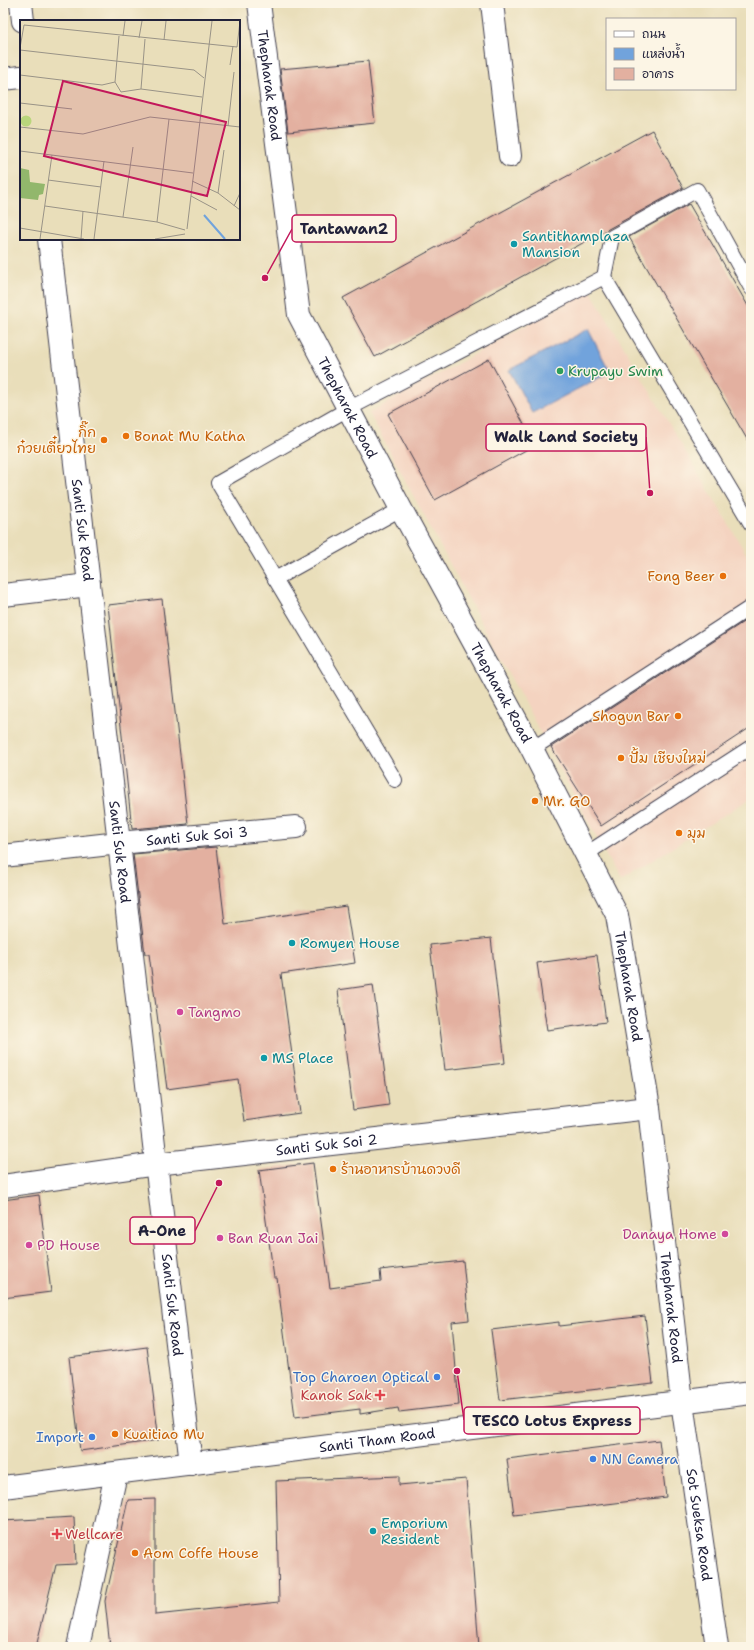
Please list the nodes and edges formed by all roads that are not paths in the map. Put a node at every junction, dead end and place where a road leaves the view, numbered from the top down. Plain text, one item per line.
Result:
1 (21, 3) edge
2 (259, 3) edge
3 (492, 3) edge
4 (23, 20) edge
5 (20, 77) edge
6 (3, 79) edge
7 (510, 156) dead end
8 (49, 240) edge
9 (604, 277) junction
10 (751, 288) edge
11 (348, 409) junction
12 (401, 509) junction
13 (751, 524) edge
14 (275, 579) junction
15 (89, 585) junction
16 (3, 595) edge
17 (751, 607) edge
18 (751, 747) edge
19 (532, 749) junction
20 (395, 780) dead end
21 (296, 827) dead end
22 (119, 843) junction
23 (586, 854) junction
24 (3, 856) edge
25 (649, 1108) junction
26 (156, 1164) junction
27 (3, 1186) edge
28 (751, 1393) edge
29 (682, 1402) junction
30 (191, 1464) junction
31 (116, 1474) junction
32 (3, 1487) edge
33 (78, 1647) edge
34 (717, 1647) edge

1 - 4 street
2 - 11 street, Thepharak Road
3 - 7 street
5 - 6 street
8 - 15 street, Santi Suk Road
9 - 10 lane
9 - 11 lane
9 - 13 lane
11 - 12 street, Thepharak Road
11 - 14 lane
12 - 14 lane
12 - 19 street, Thepharak Road
14 - 20 lane
15 - 16 street
15 - 22 street, Santi Suk Road
17 - 19 lane
18 - 23 lane
19 - 23 street, Thepharak Road
21 - 22 street, Santi Suk Soi 3
22 - 24 street, Santi Suk Soi 3
22 - 26 street, Santi Suk Road
23 - 25 street, Thepharak Road
25 - 26 street, Santi Suk Soi 2
25 - 29 street, Thepharak Road
26 - 27 street, Santi Suk Soi 2
26 - 30 street, Santi Suk Road
28 - 29 street, Santi Tham Road
29 - 30 street, Santi Tham Road
29 - 34 street, Sot Sueksa Road
30 - 31 street, Santi Tham Road
31 - 32 street, Santi Tham Road
31 - 33 street

